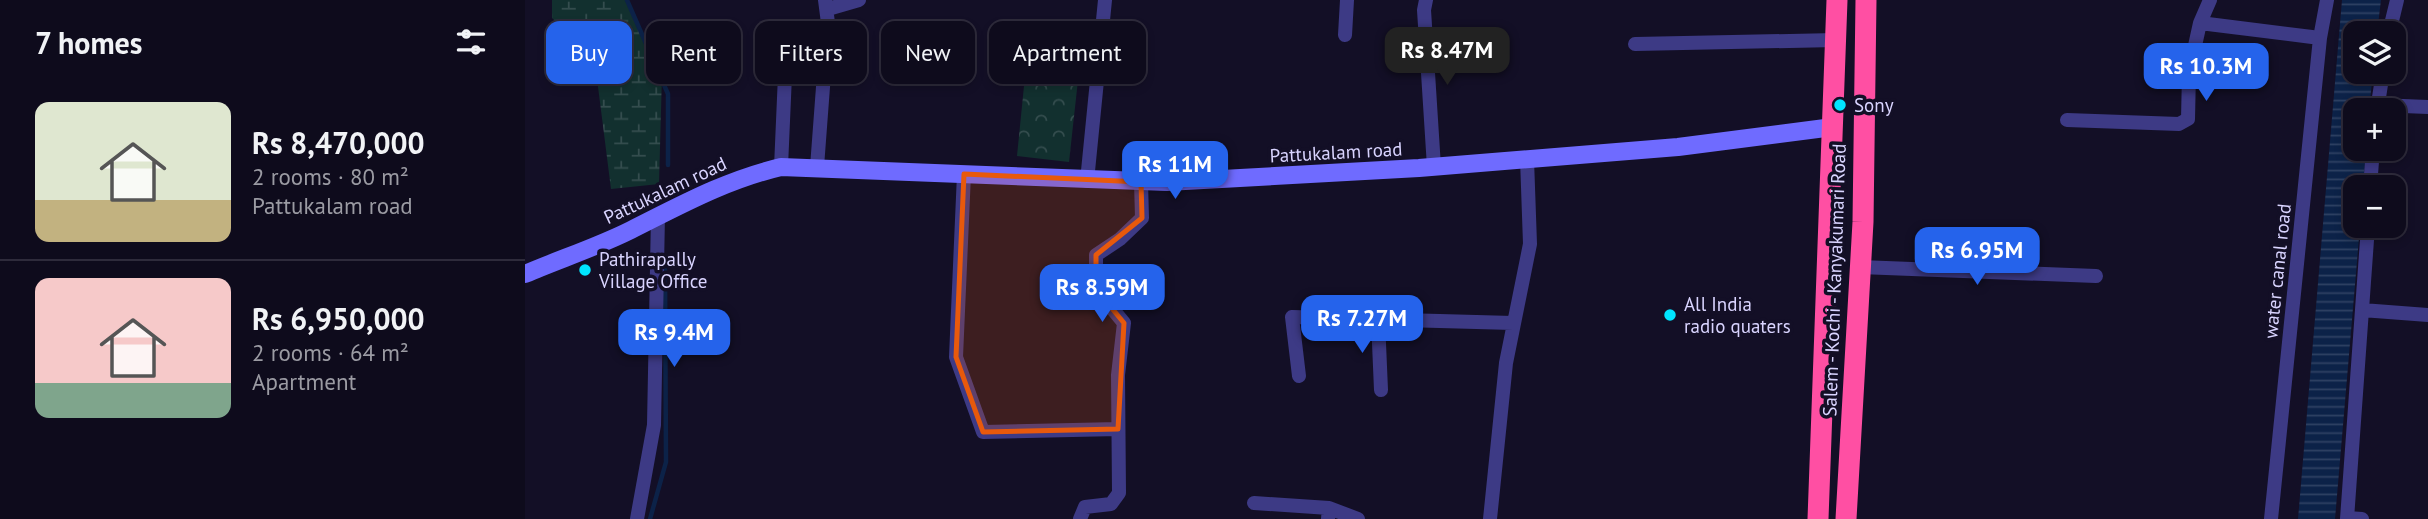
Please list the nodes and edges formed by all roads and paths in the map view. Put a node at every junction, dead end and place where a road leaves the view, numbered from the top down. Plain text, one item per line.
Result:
1 (859, 0) edge
2 (1105, 0) edge
3 (1347, 0) edge
4 (1426, 0) edge
5 (1837, 0) edge
6 (1866, 0) edge
7 (2210, 0) edge
8 (2327, 0) edge
9 (2397, 0) edge
10 (826, 4) edge
11 (2392, 21) edge
12 (2200, 23) junction
13 (2321, 33) junction
14 (1345, 35) dead end
15 (1836, 40) junction
16 (1635, 44) dead end
17 (785, 84) edge
18 (2406, 107) edge
19 (2428, 107) edge
20 (2067, 120) dead end
21 (1833, 127) junction
22 (1527, 159) junction
23 (781, 167) junction
24 (817, 167) junction
25 (1434, 167) junction
26 (964, 174) junction
27 (1087, 181) junction
28 (1141, 181) junction
29 (657, 215) junction
30 (2367, 238) edge
31 (1860, 267) junction
32 (525, 274) edge
33 (2095, 276) dead end
34 (2362, 310) junction
35 (2428, 315) edge
36 (1378, 320) junction
37 (1513, 323) junction
38 (1299, 376) dead end
39 (1381, 390) dead end
40 (1118, 429) junction
41 (1254, 503) dead end
42 (1328, 514) edge
43 (2347, 518) edge
44 (637, 519) edge
45 (1080, 519) edge
46 (1358, 519) edge
47 (1490, 519) edge
48 (1818, 519) edge
49 (1846, 519) edge
50 (2271, 519) edge
51 (2362, 519) edge

1 - 10 street
2 - 27 street
3 - 14 street
4 - 25 street
5 - 15 highway
6 - 31 highway, Salem - Kochi - Kanyakumari Road
7 - 12 street
8 - 13 street, water canal road
9 - 11 street
10 - 24 street
12 - 13 street
12 - 20 street
13 - 50 street, water canal road
15 - 16 street
15 - 21 highway
17 - 23 street
18 - 19 street
21 - 22 main road, Pattukalam road
21 - 48 highway
22 - 25 main road, Pattukalam road
22 - 37 street
23 - 24 main road, Pattukalam road
23 - 29 main road, Pattukalam road
24 - 26 main road, Pattukalam road
25 - 28 main road, Pattukalam road
26 - 27 main road, Pattukalam road
26 - 40 street
27 - 28 main road, Pattukalam road
28 - 40 street
29 - 32 main road, Pattukalam road
29 - 44 street
30 - 34 street
31 - 33 street
31 - 49 highway, Salem - Kochi - Kanyakumari Road
34 - 35 street
34 - 43 street
36 - 37 street
36 - 38 street
36 - 39 street
37 - 47 street
40 - 45 street
41 - 42 street
42 - 46 street
43 - 51 street

